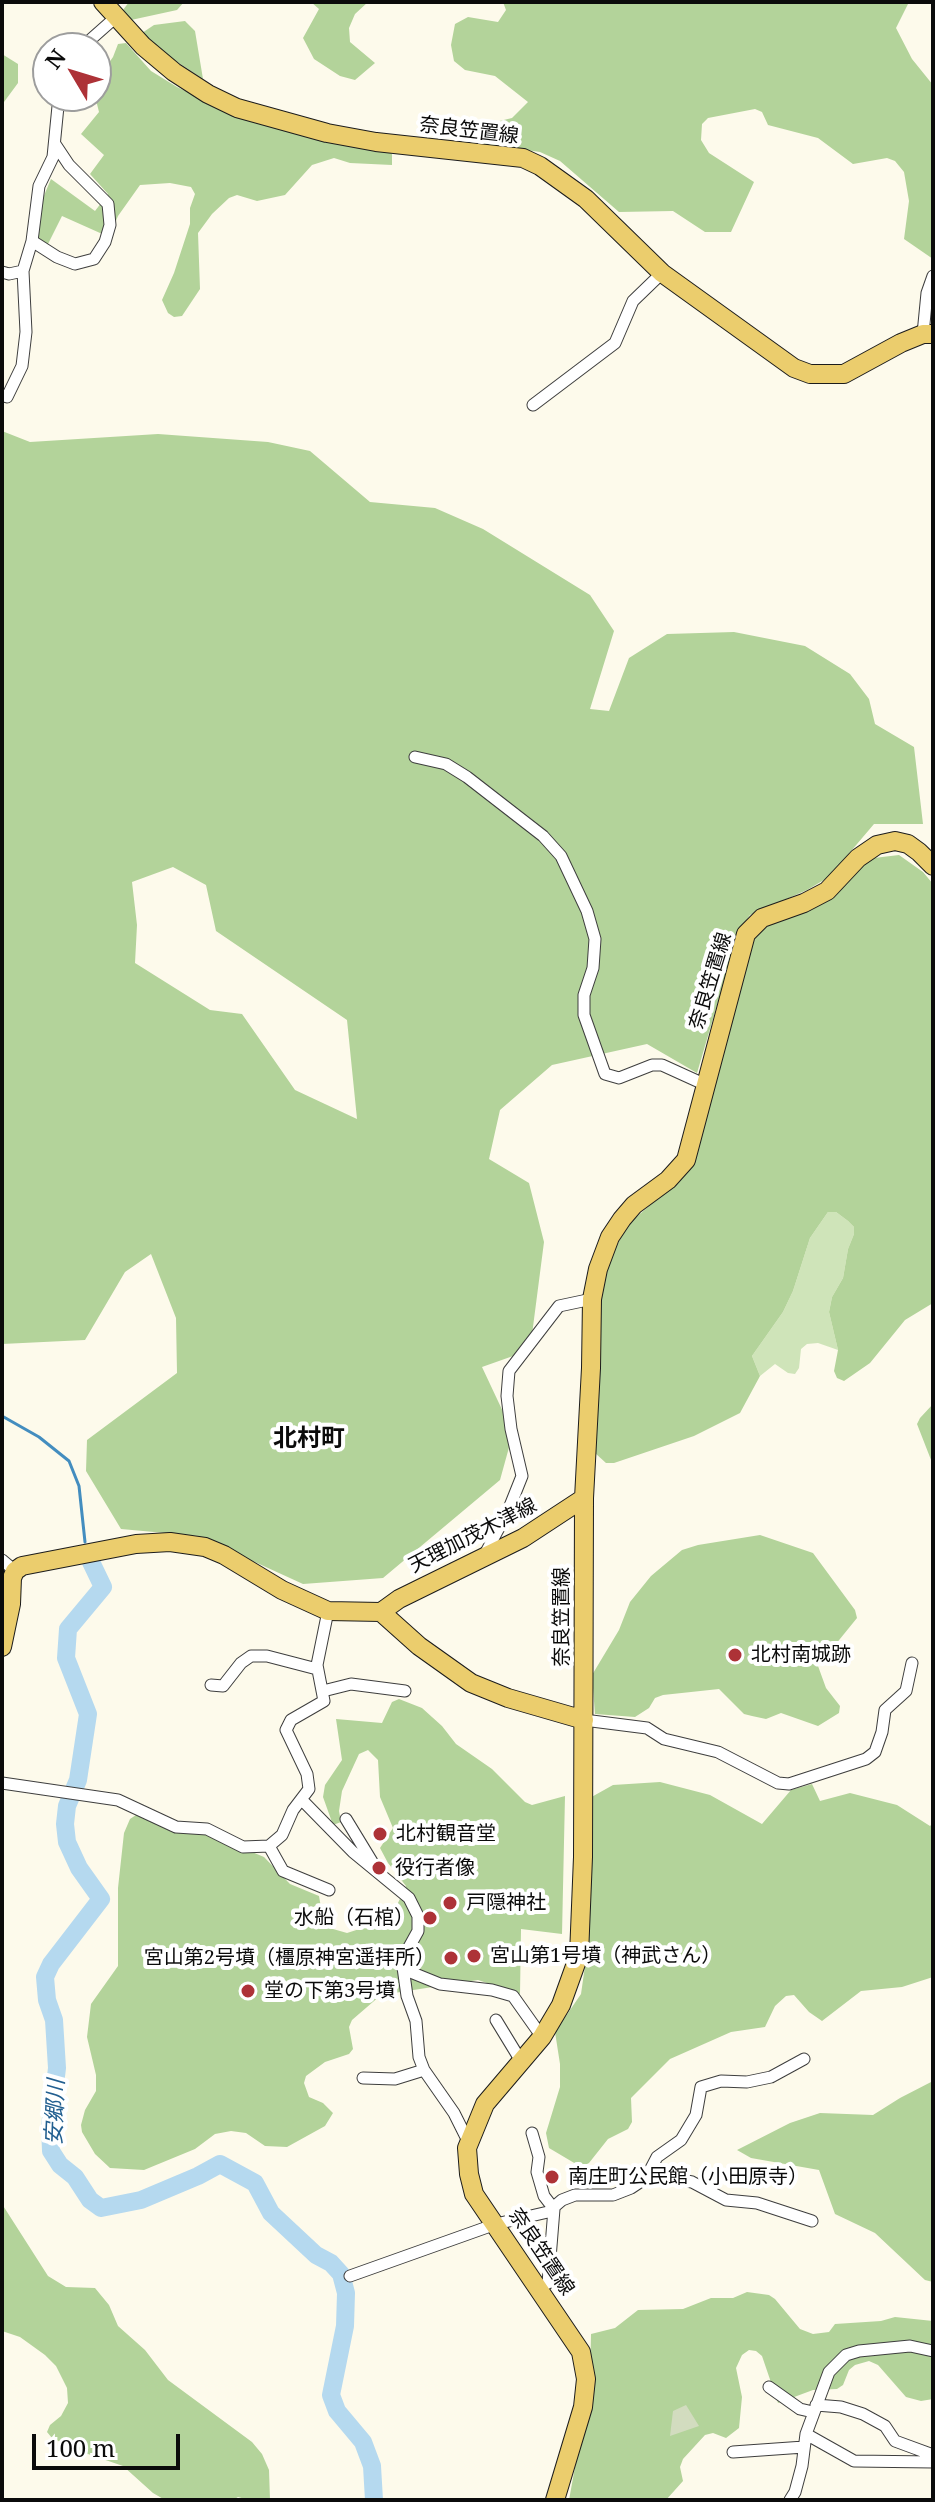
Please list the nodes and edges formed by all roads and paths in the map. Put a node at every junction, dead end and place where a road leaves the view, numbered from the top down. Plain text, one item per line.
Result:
1 (103, 2) edge
2 (116, 17) junction
3 (99, 32) edge
4 (58, 112) edge
5 (55, 144) junction
6 (32, 241) junction
7 (23, 271) junction
8 (2, 272) edge
9 (662, 273) junction
10 (933, 276) edge
11 (929, 332) edge
12 (2, 395) edge
13 (533, 405) dead end
14 (415, 757) dead end
15 (933, 866) edge
16 (706, 1085) junction
17 (592, 1299) junction
18 (584, 1498) junction
19 (483, 1558) junction
20 (8, 1565) edge
21 (328, 1611) junction
22 (381, 1612) junction
23 (2, 1647) edge
24 (912, 1663) dead end
25 (317, 1669) junction
26 (211, 1685) dead end
27 (323, 1691) junction
28 (405, 1691) dead end
29 (584, 1720) junction
30 (2, 1783) edge
31 (302, 1800) junction
32 (346, 1819) dead end
33 (269, 1846) junction
34 (374, 1869) junction
35 (329, 1890) dead end
36 (403, 1969) junction
37 (496, 2020) dead end
38 (542, 2037) junction
39 (804, 2059) dead end
40 (521, 2061) junction
41 (424, 2070) junction
42 (363, 2078) dead end
43 (532, 2133) dead end
44 (469, 2143) junction
45 (646, 2178) junction
46 (554, 2209) junction
47 (812, 2221) dead end
48 (496, 2224) junction
49 (350, 2276) dead end
50 (539, 2288) junction
51 (933, 2351) edge
52 (769, 2387) dead end
53 (815, 2409) junction
54 (805, 2441) junction
55 (733, 2452) dead end
56 (933, 2455) edge
57 (933, 2462) edge
58 (555, 2500) edge
59 (790, 2500) edge

1 - 2 main road, 奈良笠置線
2 - 3 street
2 - 9 main road, 奈良笠置線
4 - 5 street
5 - 6 street
5 - 6 street
6 - 7 street
7 - 8 street
7 - 12 street
9 - 11 main road, 奈良笠置線
9 - 13 street
10 - 11 street
14 - 16 street
15 - 16 main road, 奈良笠置線
16 - 17 main road, 奈良笠置線
17 - 18 main road, 奈良笠置線
17 - 19 street
18 - 19 main road, 天理加茂木津線
18 - 29 main road, 奈良笠置線
19 - 22 main road, 天理加茂木津線
20 - 21 main road
20 - 23 main road
21 - 22 main road
21 - 25 street
22 - 29 main road
24 - 29 street
25 - 26 street
25 - 27 street
27 - 28 street
27 - 31 street
29 - 38 main road, 奈良笠置線
30 - 33 street
31 - 33 street
31 - 34 street
32 - 34 street
33 - 35 street
34 - 36 street
36 - 38 street
36 - 41 street
37 - 40 street
38 - 40 main road, 奈良笠置線
39 - 45 street
40 - 44 main road, 奈良笠置線
41 - 42 street
41 - 44 street
43 - 46 street
44 - 48 main road, 奈良笠置線
45 - 46 street
45 - 47 street
46 - 48 street
46 - 50 street
48 - 49 street
48 - 50 main road, 奈良笠置線
50 - 58 main road, 奈良笠置線
51 - 53 street
52 - 53 street
53 - 54 street
53 - 56 street
54 - 55 street
54 - 57 street
54 - 59 street

